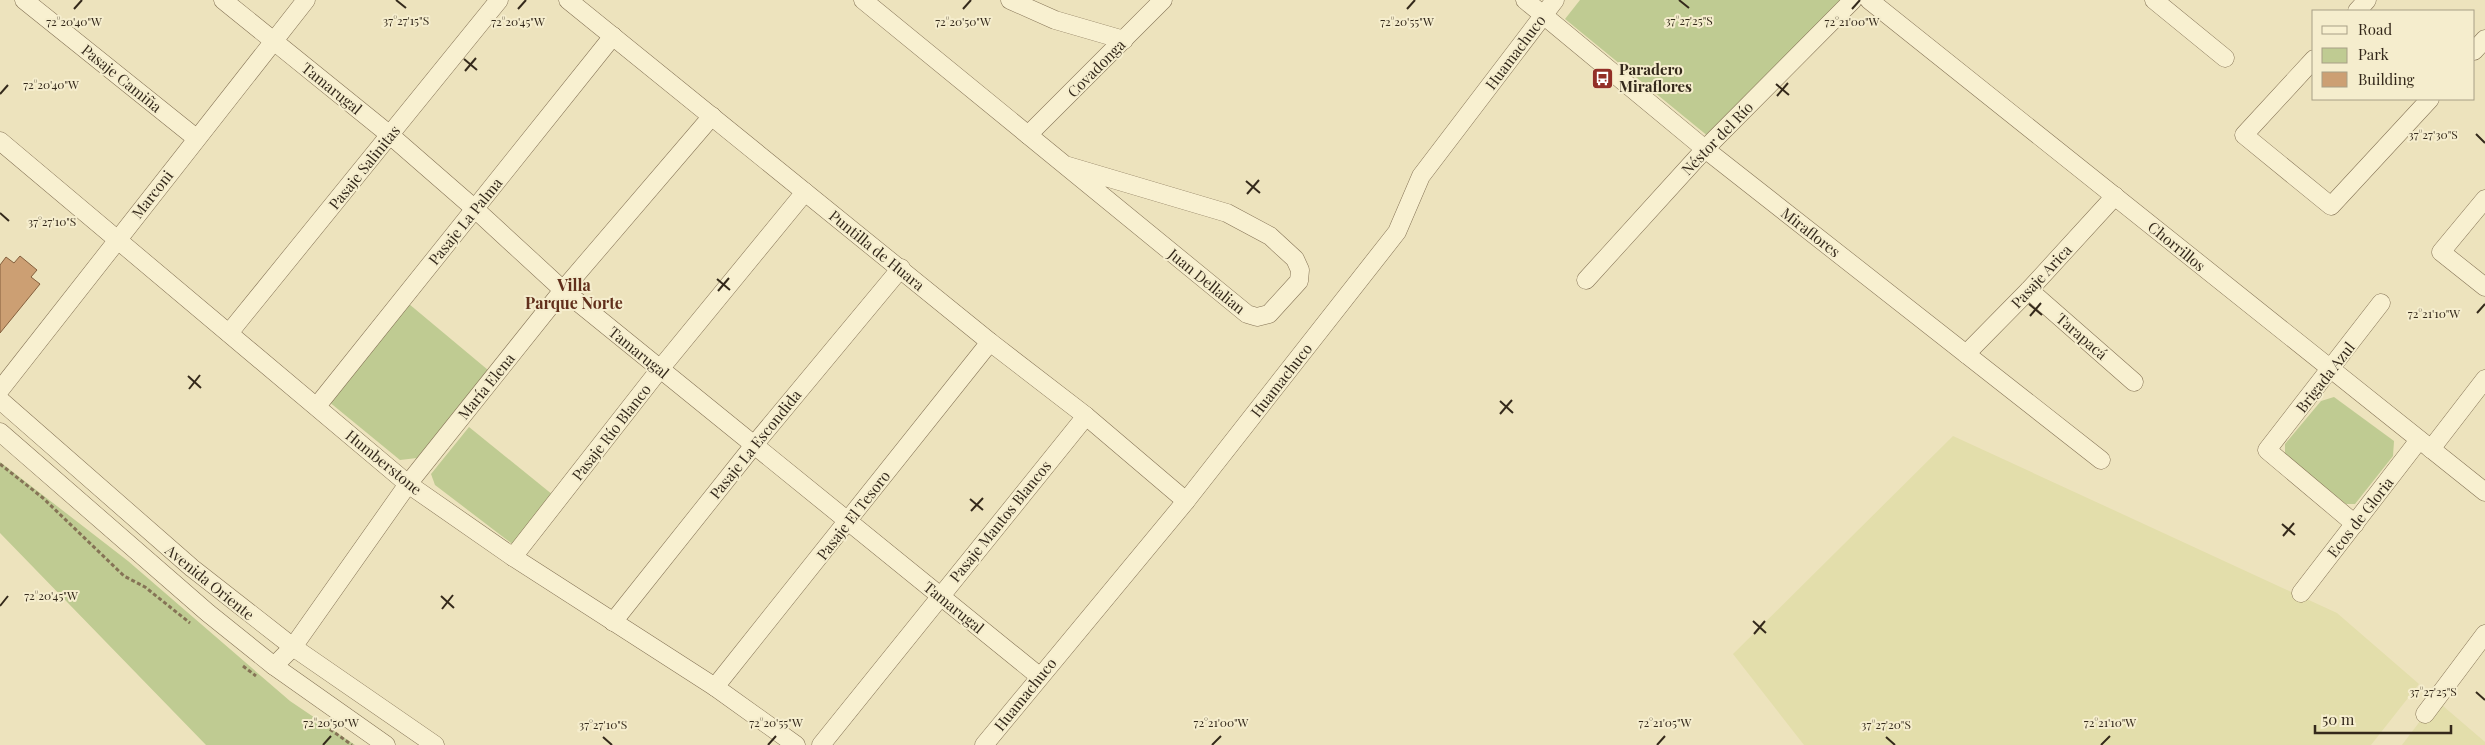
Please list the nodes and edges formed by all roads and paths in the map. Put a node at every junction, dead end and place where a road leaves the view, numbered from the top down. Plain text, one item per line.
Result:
1 (24, 0) edge
2 (223, 0) edge
3 (306, 0) edge
4 (499, 0) edge
5 (568, 0) edge
6 (862, 0) edge
7 (1010, 0) edge
8 (1163, 0) edge
9 (1525, 0) edge
10 (1555, 0) edge
11 (1853, 0) edge
12 (1869, 0) edge
13 (2154, 0) edge
14 (2367, 0) edge
15 (2358, 10) edge
16 (1544, 15) junction
17 (613, 36) junction
18 (2485, 39) edge
19 (1124, 40) junction
20 (274, 41) junction
21 (2475, 50) edge
22 (2225, 58) dead end
23 (2312, 61) edge
24 (2429, 100) edge
25 (712, 116) junction
26 (390, 135) junction
27 (1028, 135) junction
28 (196, 138) junction
29 (0, 141) edge
30 (1705, 149) junction
31 (1065, 164) junction
32 (805, 192) junction
33 (2115, 196) junction
34 (2485, 199) edge
35 (475, 209) junction
36 (116, 239) junction
37 (901, 268) junction
38 (1586, 280) dead end
39 (2485, 287) edge
40 (563, 290) junction
41 (2029, 290) junction
42 (2382, 302) dead end
43 (229, 333) junction
44 (990, 342) junction
45 (1966, 354) junction
46 (660, 369) junction
47 (2331, 369) junction
48 (2485, 379) edge
49 (2134, 382) dead end
50 (0, 390) edge
51 (0, 400) edge
52 (317, 406) junction
53 (1086, 416) junction
54 (0, 432) edge
55 (754, 445) junction
56 (2425, 445) junction
57 (2101, 460) dead end
58 (408, 484) junction
59 (2485, 492) edge
60 (1186, 501) junction
61 (849, 522) junction
62 (2355, 524) junction
63 (513, 557) junction
64 (2301, 593) dead end
65 (940, 595) junction
66 (613, 622) junction
67 (2485, 634) edge
68 (294, 647) junction
69 (274, 666) junction
70 (1039, 676) junction
71 (715, 687) junction
72 (2425, 714) dead end
73 (386, 745) edge
74 (435, 745) edge
75 (796, 745) edge
76 (821, 745) edge
77 (984, 745) edge

1 - 28 street, Pasaje Camiña
2 - 20 street, Tamarugal
3 - 20 street, Marconi
4 - 26 street, Pasaje Salinitas
5 - 17 street, Puntilla de Huara
6 - 27 street, Juan Dellalian
7 - 19 street
8 - 19 street, Covadonga
9 - 16 street, Miraflores
10 - 16 street, Huamachuco
11 - 30 street, Néstor del Río
12 - 33 street, Chorrillos
13 - 22 street
14 - 15 street
16 - 30 street, Miraflores
16 - 60 street, Huamachuco
17 - 25 street, Puntilla de Huara
17 - 35 street, Pasaje La Palma
18 - 21 street
19 - 27 street, Covadonga
20 - 26 street, Tamarugal
20 - 28 street, Marconi
23 - 24 street
25 - 32 street, Puntilla de Huara
25 - 40 street, María Elena
26 - 35 street, Tamarugal
26 - 43 street, Pasaje Salinitas
27 - 31 street, Juan Dellalian
28 - 36 street, Marconi
29 - 36 street, Humberstone
30 - 38 street, Néstor del Río
30 - 45 street, Miraflores
31 - 31 street, Juan Dellalian
32 - 37 street, Puntilla de Huara
32 - 46 street, Pasaje Río Blanco
33 - 41 street, Pasaje Arica
33 - 47 street, Chorrillos
34 - 39 street
35 - 40 street, Tamarugal
35 - 52 street, Pasaje La Palma
36 - 43 street, Humberstone
36 - 50 street, Marconi
37 - 44 street, Puntilla de Huara
37 - 55 street, Pasaje La Escondida
40 - 46 street, Tamarugal
40 - 58 street, María Elena
41 - 45 street, Pasaje Arica
41 - 49 street, Tarapacá
42 - 47 street, Brigada Azul
43 - 52 street, Humberstone
44 - 53 street, Puntilla de Huara
44 - 61 street, Pasaje El Tesoro
45 - 57 street, Miraflores
46 - 55 street, Tamarugal
46 - 63 street, Pasaje Río Blanco
47 - 56 street, Chorrillos
47 - 62 street, Brigada Azul
48 - 56 street, Ecos de Gloria
51 - 68 street, Avenida Oriente
52 - 58 street, Humberstone
53 - 60 street, Puntilla de Huara
53 - 65 street, Pasaje Mantos Blancos
54 - 69 street, Avenida Oriente
55 - 61 street, Tamarugal
55 - 66 street, Pasaje La Escondida
56 - 59 street, Chorrillos
56 - 62 street, Ecos de Gloria
58 - 63 street, Humberstone
58 - 68 street, María Elena
60 - 70 street, Huamachuco
61 - 65 street, Tamarugal
61 - 71 street, Pasaje El Tesoro
62 - 64 street, Ecos de Gloria
63 - 66 street, Humberstone
65 - 70 street, Tamarugal
65 - 76 street, Pasaje Mantos Blancos
66 - 71 street, Humberstone
67 - 72 street
68 - 69 street, María Elena
68 - 74 street, Avenida Oriente
69 - 73 street, Avenida Oriente
70 - 77 street, Huamachuco
71 - 75 street, Humberstone

